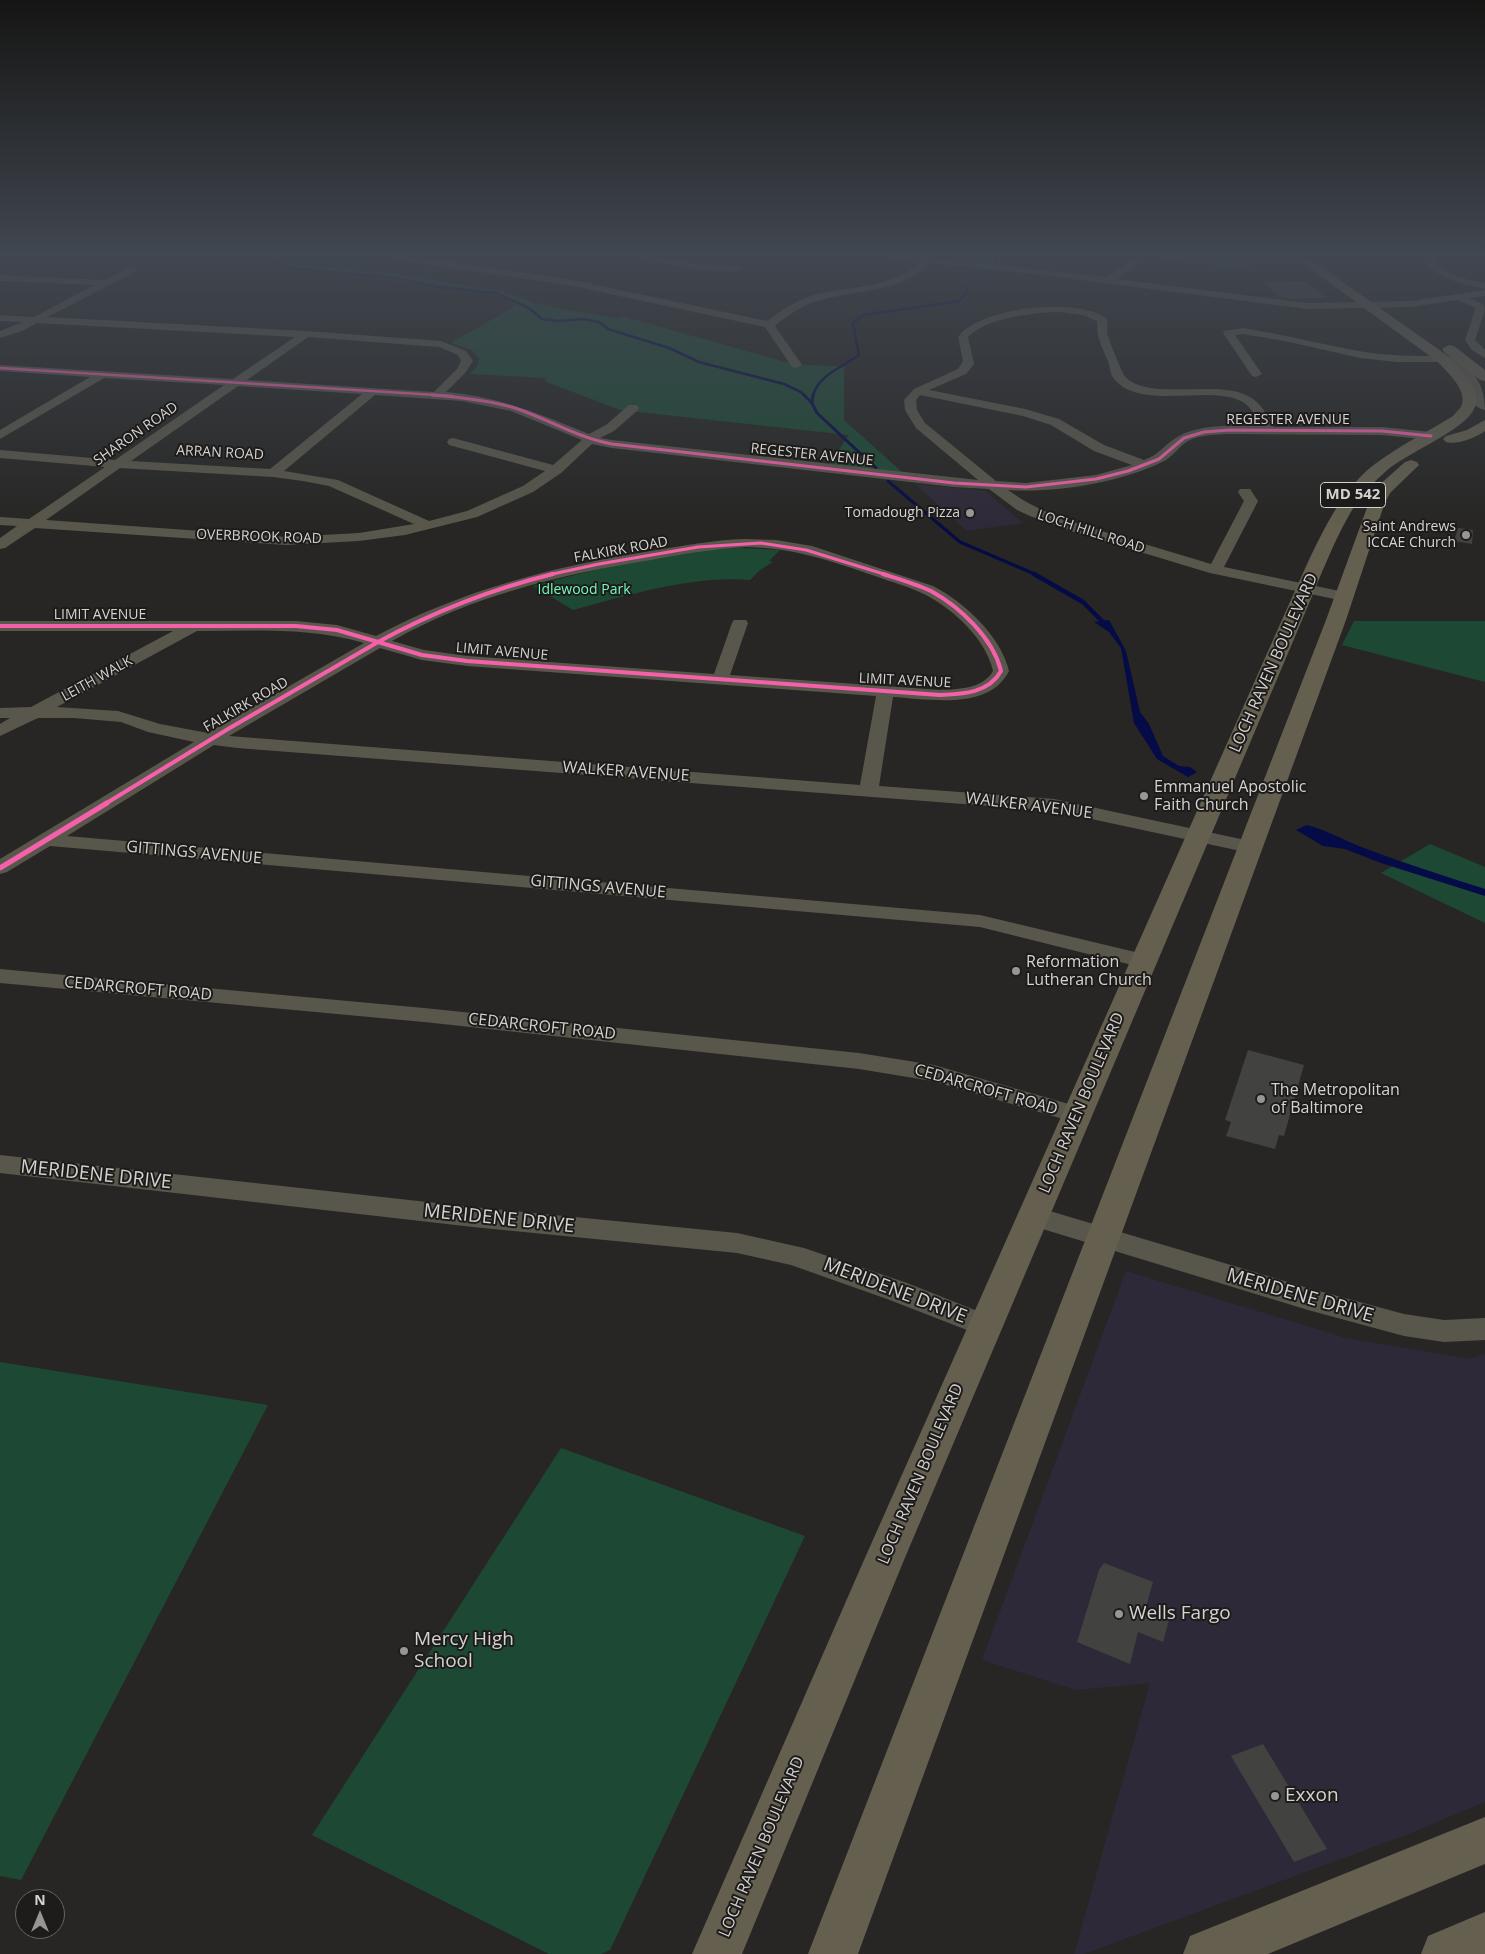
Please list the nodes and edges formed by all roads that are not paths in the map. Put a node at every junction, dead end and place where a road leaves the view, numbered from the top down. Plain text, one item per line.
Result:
1 (287, 347) edge
2 (446, 347) edge
3 (784, 347) edge
4 (966, 347) edge
5 (1107, 347) edge
6 (1236, 347) edge
7 (1326, 347) edge
8 (1426, 347) edge
9 (1446, 347) edge
10 (1443, 359) junction
11 (796, 365) dead end
12 (0, 368) edge
13 (103, 374) junction
14 (1256, 374) dead end
15 (1485, 377) edge
16 (237, 382) junction
17 (373, 391) junction
18 (918, 391) junction
19 (437, 395) junction
20 (1485, 406) edge
21 (633, 408) dead end
22 (1485, 418) edge
23 (1485, 426) edge
24 (1270, 431) junction
25 (1369, 432) junction
26 (0, 435) edge
27 (1431, 436) junction
28 (591, 438) junction
29 (1451, 439) junction
30 (453, 442) dead end
31 (1407, 450) junction
32 (0, 454) edge
33 (120, 464) junction
34 (1145, 465) junction
35 (556, 470) junction
36 (273, 473) junction
37 (1400, 474) junction
38 (994, 486) junction
39 (1245, 492) dead end
40 (0, 521) edge
41 (32, 523) junction
42 (428, 526) junction
43 (0, 545) edge
44 (1322, 557) junction
45 (1357, 561) junction
46 (1215, 570) junction
47 (1306, 589) junction
48 (1344, 596) junction
49 (740, 623) dead end
50 (0, 626) edge
51 (194, 626) junction
52 (378, 642) junction
53 (1000, 676) joint
54 (720, 680) junction
55 (885, 692) junction
56 (0, 713) edge
57 (36, 713) junction
58 (0, 732) edge
59 (210, 739) junction
60 (869, 790) junction
61 (1198, 835) junction
62 (48, 840) junction
63 (1250, 847) junction
64 (0, 868) edge
65 (1144, 960) junction
66 (0, 976) edge
67 (1076, 1116) junction
68 (0, 1164) edge
69 (1033, 1216) junction
70 (1103, 1238) junction
71 (985, 1326) junction
72 (1485, 1329) edge
73 (1485, 1840) edge
74 (1485, 1937) edge
75 (717, 1954) edge
76 (833, 1954) edge
77 (1208, 1954) edge
78 (1446, 1954) edge

1 - 16 street, SHARON ROAD
2 - 19 street
3 - 11 street
4 - 18 street
5 - 24 street
6 - 14 street
7 - 10 street
8 - 10 main road, LOCH RAVEN BOULEVARD / MD 542
9 - 15 main road
10 - 20 street
10 - 27 main road, LOCH RAVEN BOULEVARD / MD 542
12 - 13 street, REGESTER AVENUE
13 - 16 street, REGESTER AVENUE
13 - 26 street
16 - 17 street, REGESTER AVENUE
16 - 33 street, SHARON ROAD
17 - 19 street, REGESTER AVENUE
17 - 36 street
18 - 34 street
18 - 38 street, LOCH HILL ROAD
19 - 28 street, REGESTER AVENUE
21 - 28 street, OVERBROOK ROAD
22 - 29 main road, MD 542
23 - 29 main road
24 - 25 street, REGESTER AVENUE
24 - 34 street, REGESTER AVENUE
25 - 27 street, REGESTER AVENUE
25 - 31 street, REGESTER AVENUE
27 - 31 main road, LOCH RAVEN BOULEVARD / MD 542
27 - 37 main road
28 - 35 street, OVERBROOK ROAD
28 - 38 street, REGESTER AVENUE
29 - 37 main road, MD 542
30 - 35 street
31 - 44 main road, LOCH RAVEN BOULEVARD / MD 542
32 - 33 street, ARRAN ROAD
33 - 36 street, ARRAN ROAD
33 - 41 street, SHARON ROAD
34 - 38 street, REGESTER AVENUE
35 - 42 street, OVERBROOK ROAD
36 - 42 street, ARRAN ROAD
37 - 45 main road, MD 542
38 - 46 street, LOCH HILL ROAD
39 - 46 street
40 - 41 street, OVERBROOK ROAD
41 - 42 street, OVERBROOK ROAD
41 - 43 street, SHARON ROAD
44 - 45 main road
44 - 47 main road, LOCH RAVEN BOULEVARD / MD 542
45 - 48 main road, MD 542
46 - 47 street, LOCH HILL ROAD
47 - 48 street, LOCH HILL ROAD
47 - 61 main road, LOCH RAVEN BOULEVARD / MD 542
48 - 63 main road
49 - 54 street
50 - 51 street, LIMIT AVENUE
51 - 52 street, LIMIT AVENUE
51 - 57 street, LEITH WALK
52 - 53 street, FALKIRK ROAD
52 - 54 street, LIMIT AVENUE
52 - 59 street, FALKIRK ROAD
53 - 55 street, LIMIT AVENUE
54 - 55 street, LIMIT AVENUE
55 - 60 street
56 - 57 street, WALKER AVENUE
57 - 58 street, LEITH WALK
57 - 59 street, WALKER AVENUE
59 - 60 street, WALKER AVENUE
59 - 62 street, FALKIRK ROAD
60 - 61 street, WALKER AVENUE
61 - 63 street, WALKER AVENUE
61 - 65 main road, LOCH RAVEN BOULEVARD
62 - 64 street, FALKIRK ROAD
62 - 65 street, GITTINGS AVENUE
63 - 70 main road
65 - 67 main road, LOCH RAVEN BOULEVARD
66 - 67 street, CEDARCROFT ROAD
67 - 69 main road, LOCH RAVEN BOULEVARD
68 - 71 street, MERIDENE DRIVE
69 - 70 street, MERIDENE DRIVE
69 - 71 main road, LOCH RAVEN BOULEVARD
70 - 72 street, MERIDENE DRIVE
70 - 76 main road
71 - 75 main road, LOCH RAVEN BOULEVARD
73 - 77 main road
74 - 78 main road

